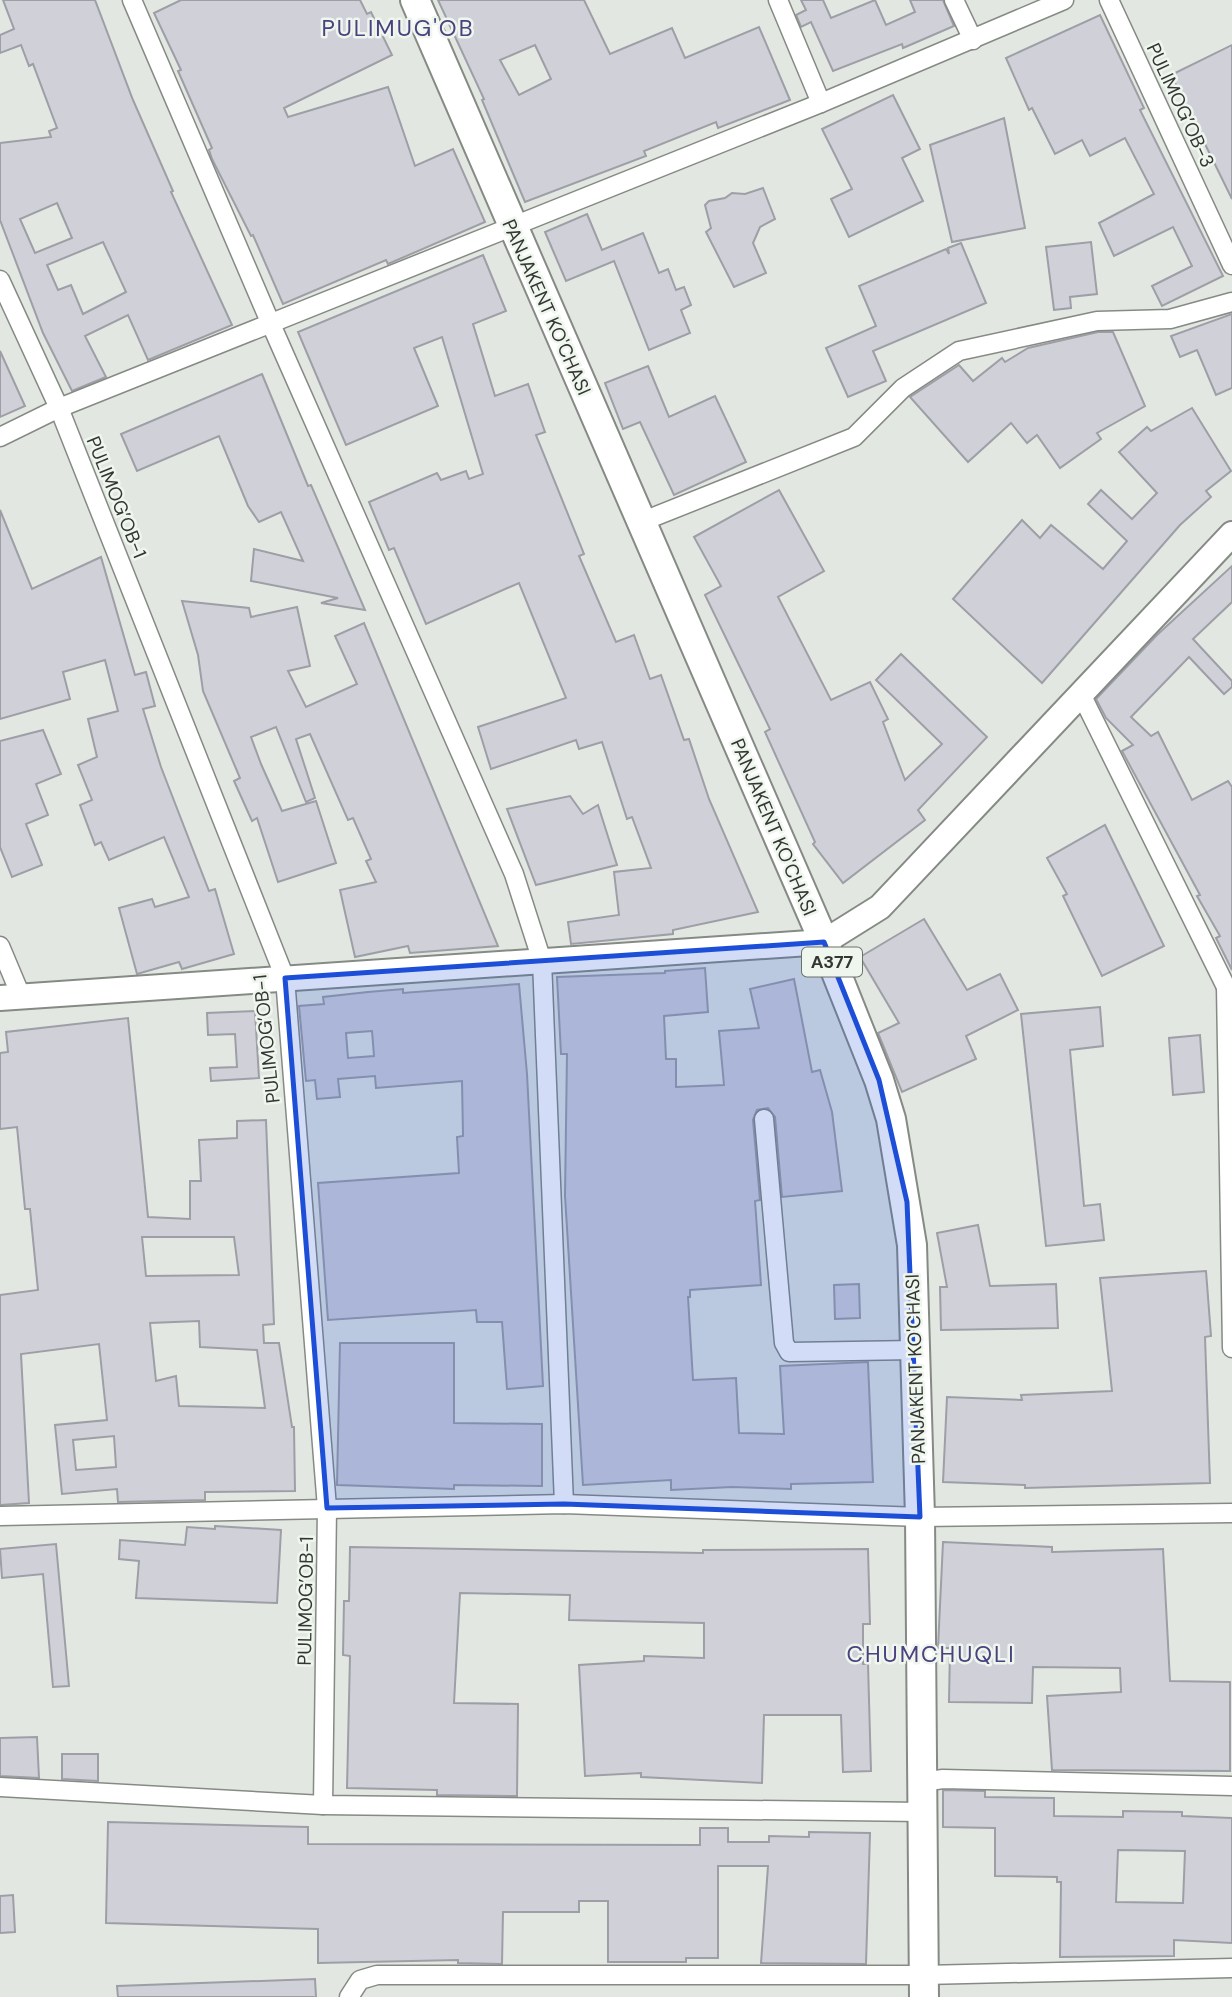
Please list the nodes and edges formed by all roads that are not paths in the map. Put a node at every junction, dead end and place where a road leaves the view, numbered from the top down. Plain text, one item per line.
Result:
1 (132, 0) edge
2 (415, 0) edge
3 (778, 0) edge
4 (954, 0) edge
5 (1064, 0) edge
6 (1109, 0) edge
7 (973, 40) junction
8 (821, 103) junction
9 (511, 228) junction
10 (1232, 265) edge
11 (0, 280) edge
12 (1232, 302) edge
13 (270, 322) junction
14 (59, 408) junction
15 (0, 437) edge
16 (642, 522) junction
17 (1232, 534) edge
18 (1081, 694) junction
19 (824, 942) junction
20 (0, 946) edge
21 (542, 961) junction
22 (285, 978) junction
23 (1229, 992) edge
24 (11, 997) edge
25 (764, 1119) dead end
26 (1232, 1348) edge
27 (915, 1350) junction
28 (565, 1504) junction
29 (327, 1508) junction
30 (1232, 1513) edge
31 (0, 1516) edge
32 (920, 1517) junction
33 (922, 1782) junction
34 (1232, 1786) edge
35 (0, 1787) edge
36 (323, 1805) junction
37 (923, 1812) junction
38 (1232, 1968) edge
39 (924, 1986) edge
40 (349, 1997) edge

1 - 13 street
2 - 9 main road, PANJAKENT KO'CHASI / A377
3 - 8 street
4 - 7 street
5 - 7 street
6 - 10 street, PULIMOG’OB-3
7 - 8 street
8 - 9 street
9 - 13 street
9 - 16 main road, PANJAKENT KO'CHASI / A377
11 - 14 street, PULIMOG’OB-1
12 - 16 street
13 - 14 street
13 - 21 street
14 - 15 street
14 - 22 street, PULIMOG’OB-1
16 - 19 main road, PANJAKENT KO'CHASI / A377
17 - 18 street
18 - 19 street
18 - 23 street
19 - 21 street
19 - 27 main road, PANJAKENT KO'CHASI / A377
20 - 24 street
21 - 22 street
21 - 28 street
22 - 24 street
22 - 29 street, PULIMOG’OB-1
23 - 26 street
25 - 27 street
27 - 32 main road, PANJAKENT KO'CHASI / A377
28 - 29 street
28 - 32 street
29 - 31 street
29 - 36 street, PULIMOG’OB-1
30 - 32 street
32 - 33 main road, PANJAKENT KO'CHASI / A377
33 - 34 street
33 - 37 main road, PANJAKENT KO'CHASI / A377
35 - 36 street
36 - 37 street
37 - 39 main road, PANJAKENT KO'CHASI / A377
38 - 39 street
39 - 40 street

